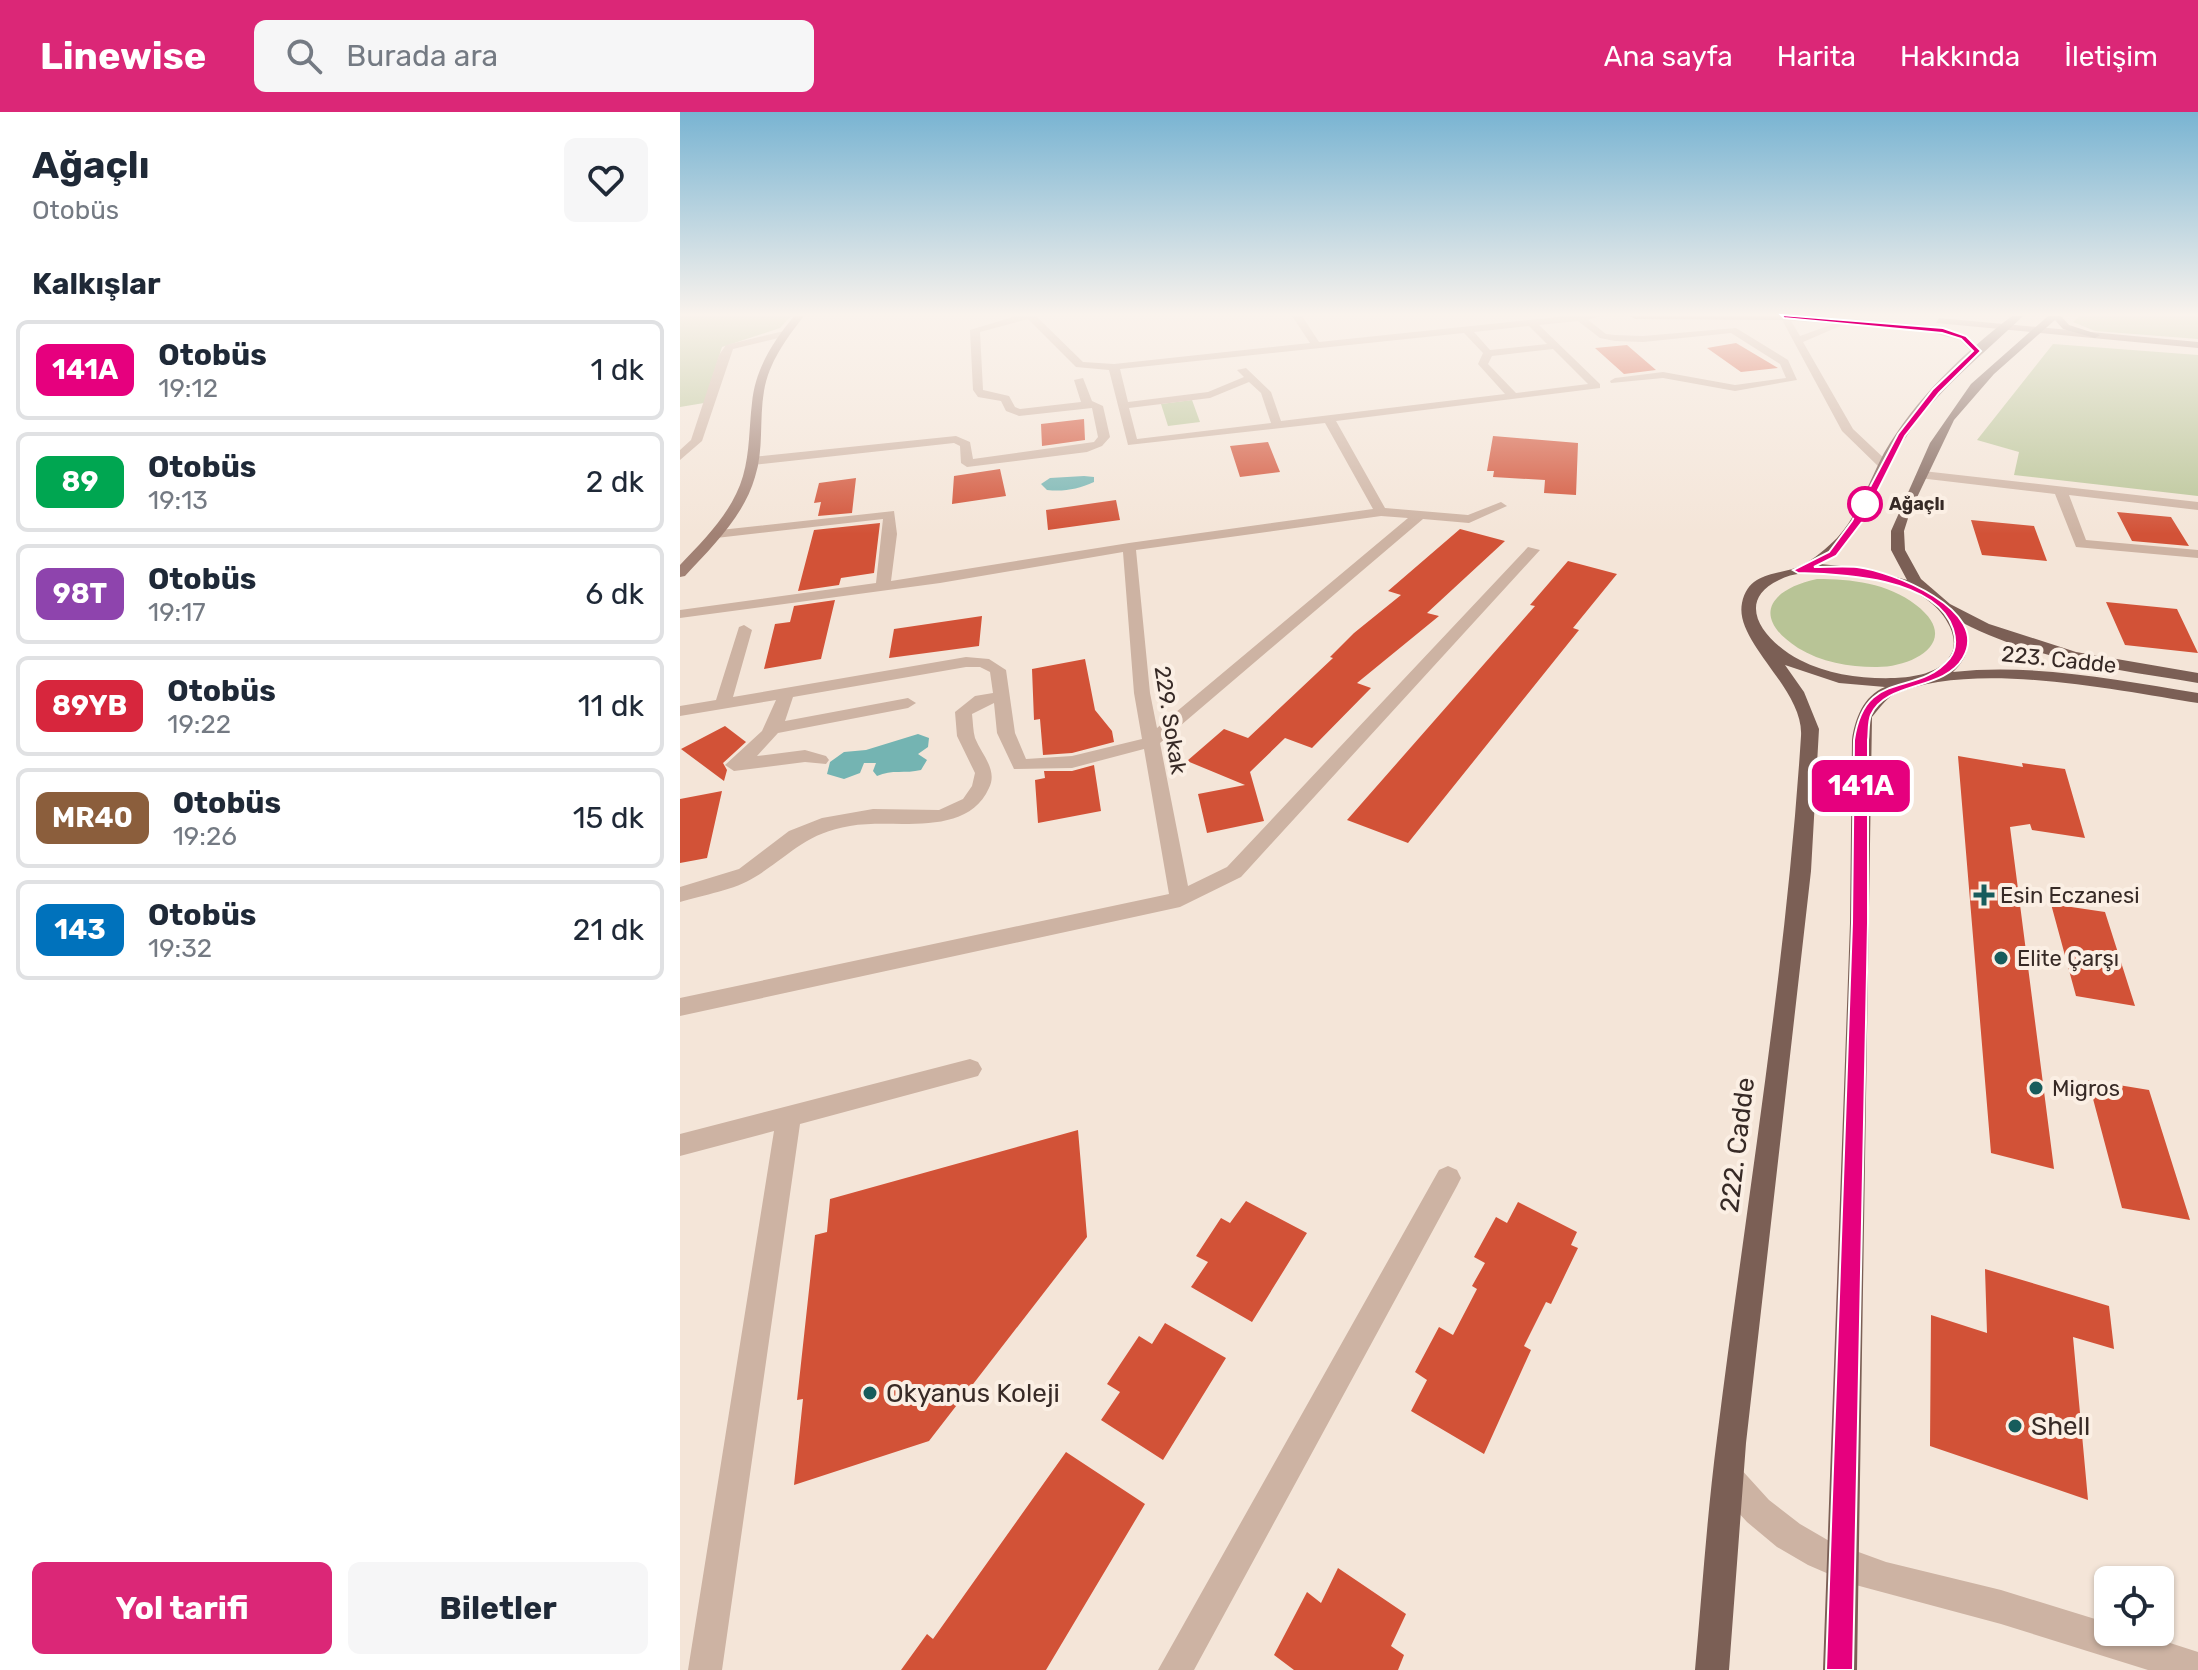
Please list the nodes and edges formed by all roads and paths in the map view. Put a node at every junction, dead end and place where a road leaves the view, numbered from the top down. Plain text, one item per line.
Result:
1 (713, 389) edge
2 (761, 389) edge
3 (978, 389) edge
4 (1083, 389) edge
5 (1119, 389) edge
6 (1225, 389) edge
7 (1261, 389) edge
8 (1506, 389) edge
9 (1574, 389) edge
10 (1824, 389) edge
11 (1938, 389) edge
12 (1975, 389) edge
13 (1513, 396) junction
14 (1090, 404) junction
15 (1123, 406) junction
16 (1329, 419) junction
17 (1277, 425) junction
18 (680, 456) edge
19 (753, 461) junction
20 (1884, 465) junction
21 (1923, 475) junction
22 (2061, 492) junction
23 (1501, 506) dead end
24 (2198, 506) edge
25 (1381, 512) junction
26 (1422, 513) junction
27 (716, 534) junction
28 (1129, 547) junction
29 (1533, 550) dead end
30 (2198, 554) edge
31 (1798, 570) junction
32 (680, 573) edge
33 (883, 587) junction
34 (1940, 604) junction
35 (680, 614) edge
36 (744, 630) dead end
37 (1760, 640) junction
38 (2198, 678) edge
39 (1914, 681) junction
40 (786, 692) junction
41 (1002, 696) junction
42 (2198, 698) edge
43 (723, 703) junction
44 (908, 703) dead end
45 (680, 711) edge
46 (776, 728) junction
47 (1151, 742) junction
48 (820, 760) dead end
49 (680, 895) edge
50 (1180, 899) junction
51 (680, 1007) edge
52 (970, 1069) dead end
53 (789, 1116) junction
54 (680, 1145) edge
55 (1448, 1178) dead end
56 (1728, 1478) junction
57 (1841, 1566) junction
58 (2198, 1669) edge
59 (705, 1670) edge
60 (1175, 1670) edge
61 (1712, 1670) edge
62 (1840, 1670) edge

1 - 18 street
2 - 19 street
3 - 14 street
4 - 14 street
5 - 15 street
6 - 15 street
7 - 17 street
8 - 13 street
9 - 13 street
10 - 20 street
11 - 20 main road
12 - 21 main road
13 - 16 street
14 - 19 street
15 - 17 street
16 - 17 street
16 - 25 street
19 - 27 street
20 - 31 main road
21 - 22 street
21 - 34 main road
22 - 24 street
22 - 30 street
23 - 26 street
25 - 26 street
25 - 28 street
26 - 47 street
27 - 32 street
27 - 33 street
28 - 33 street
28 - 47 street, 229. Sokak
29 - 50 street
31 - 34 main road, 223. Cadde
31 - 37 main road, 222. Cadde
33 - 35 street
34 - 38 main road, 223. Cadde
34 - 39 main road
36 - 43 street
37 - 39 main road, 223. Cadde
37 - 56 main road, 222. Cadde
39 - 42 main road, 223. Cadde
39 - 57 main road
40 - 41 street
40 - 43 street
40 - 46 street
41 - 47 street
41 - 49 street
43 - 45 street
44 - 46 street
46 - 48 street
47 - 50 street, 229. Sokak
50 - 51 street
52 - 53 street
53 - 54 street
53 - 59 street
55 - 60 street
56 - 57 street
56 - 61 main road, 222. Cadde
57 - 58 street
57 - 62 main road

